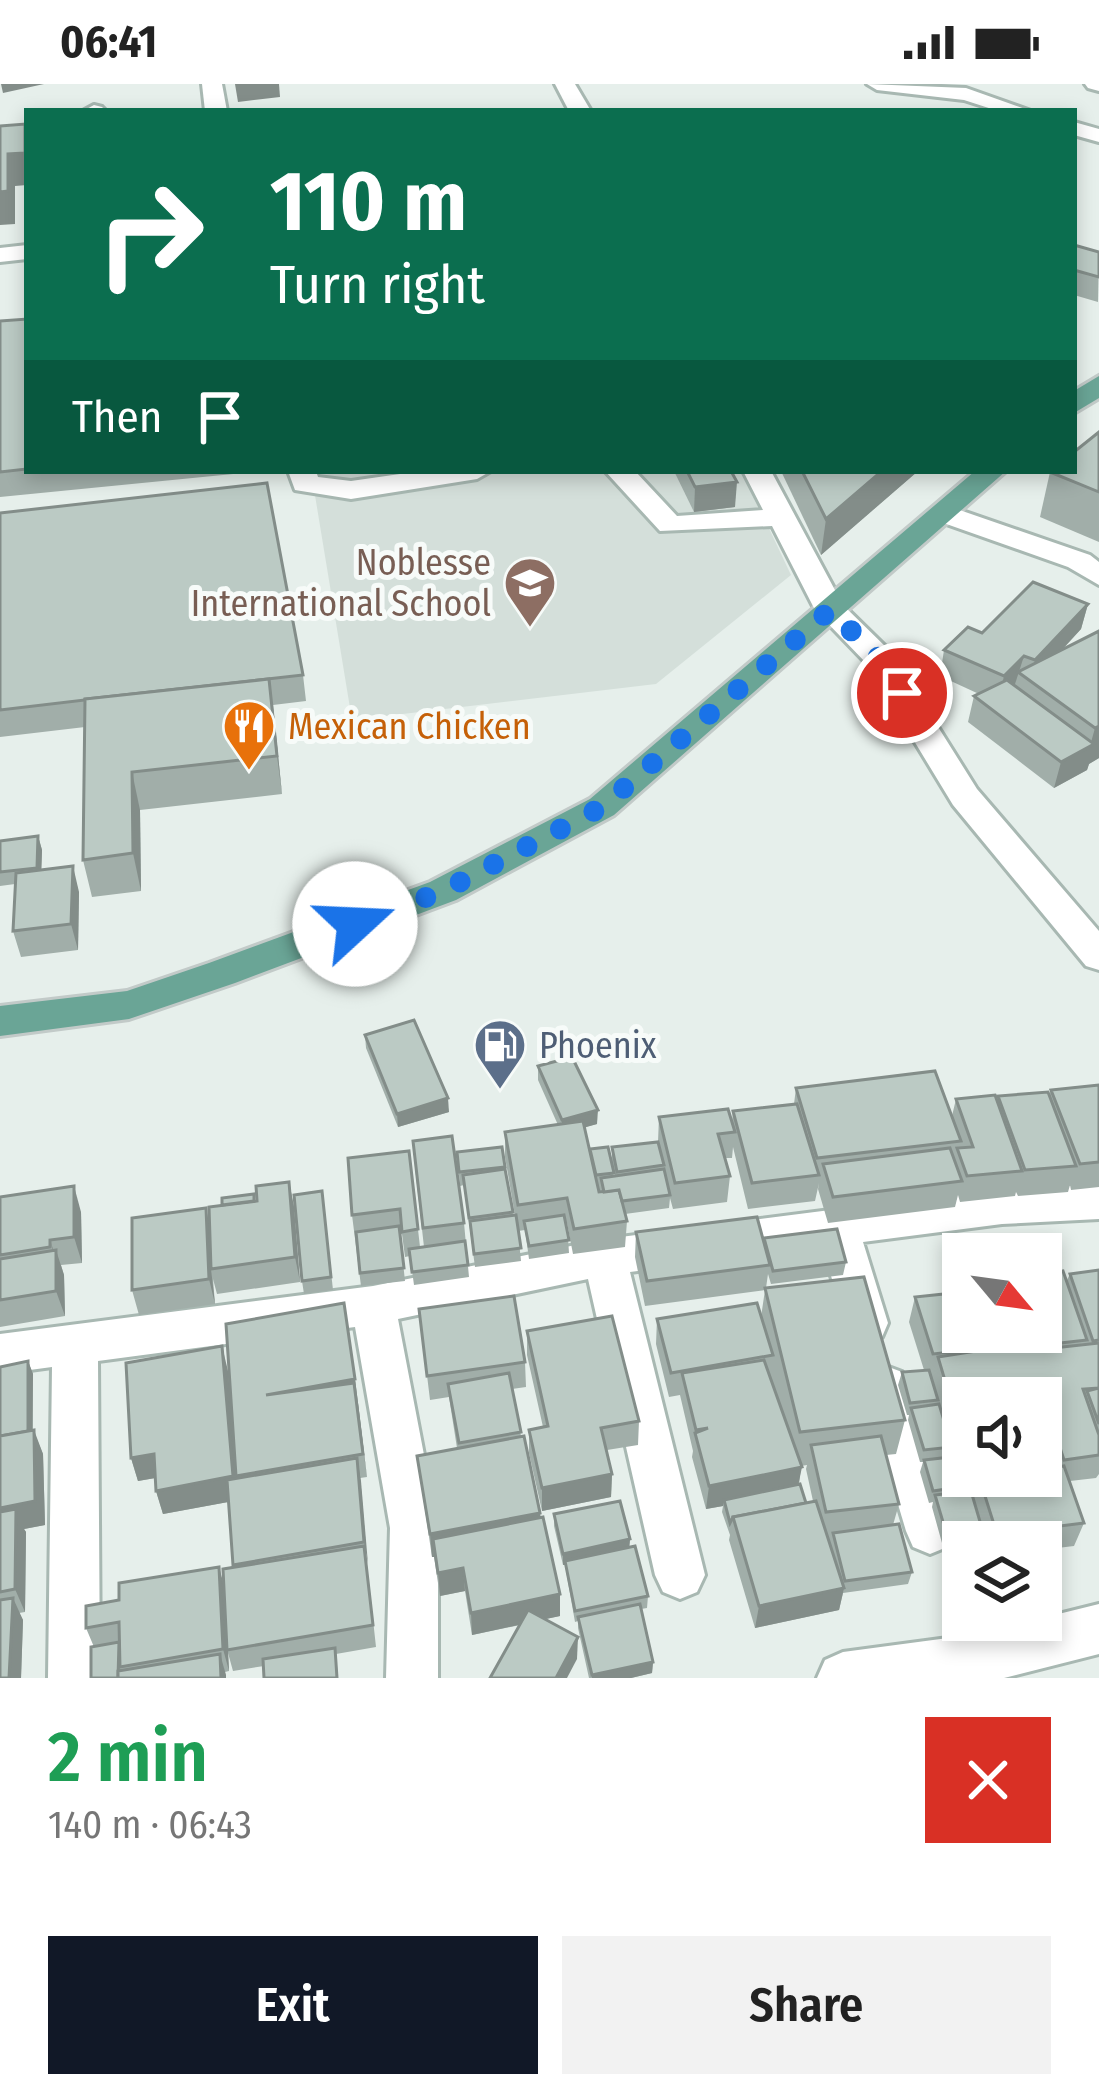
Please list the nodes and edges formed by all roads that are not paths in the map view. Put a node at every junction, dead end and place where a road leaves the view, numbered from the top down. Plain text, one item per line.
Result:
1 (877, 84) edge
2 (1010, 108) edge
3 (303, 474) edge
4 (457, 474) edge
5 (622, 474) edge
6 (760, 474) edge
7 (989, 474) edge
8 (945, 514) junction
9 (781, 517) junction
10 (1099, 576) edge
11 (830, 610) junction
12 (1099, 956) edge
13 (0, 1021) edge
14 (1095, 1215) edge
15 (838, 1229) junction
16 (605, 1257) junction
17 (374, 1305) junction
18 (75, 1344) junction
19 (0, 1354) edge
20 (930, 1531) dead end
21 (680, 1575) dead end
22 (1099, 1629) edge
23 (74, 1678) edge
24 (412, 1678) edge
25 (843, 1678) edge

1 - 2 street
3 - 4 street
5 - 9 street
6 - 9 street
7 - 8 main road
8 - 10 street
8 - 11 main road
9 - 11 street
11 - 12 street
11 - 13 main road
14 - 15 street
15 - 16 street
15 - 20 street
16 - 17 street
16 - 21 street
17 - 18 street
17 - 24 street
18 - 19 street
18 - 23 street
22 - 25 street

